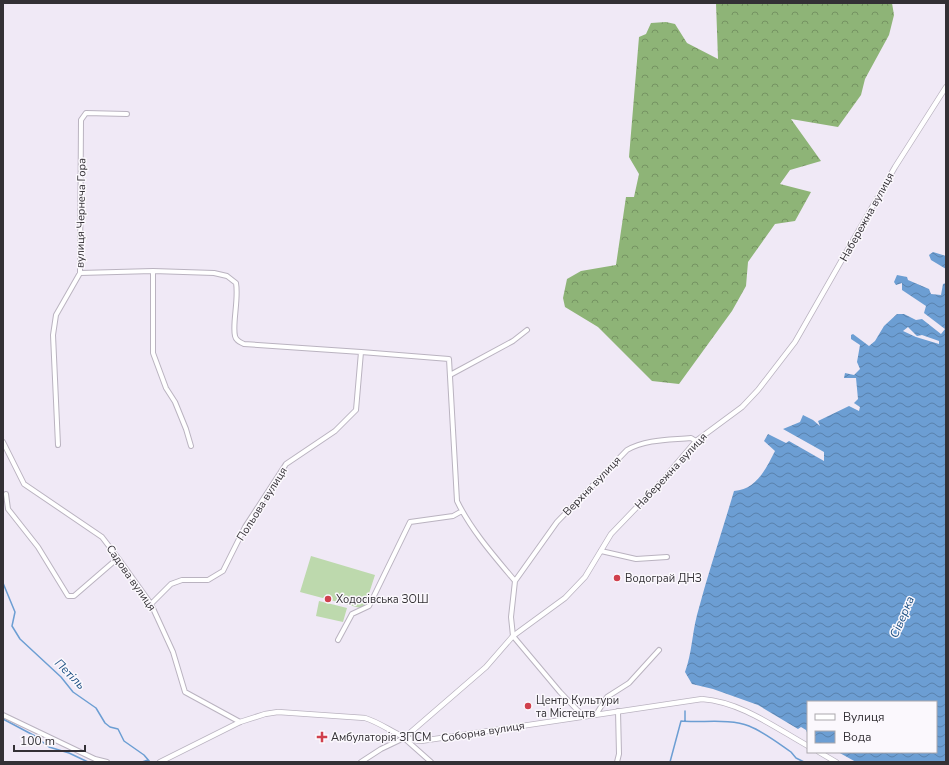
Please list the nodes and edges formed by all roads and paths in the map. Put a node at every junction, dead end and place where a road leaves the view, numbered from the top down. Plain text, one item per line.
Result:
1 (946, 86) edge
2 (127, 114) dead end
3 (153, 271) junction
4 (80, 272) junction
5 (527, 330) dead end
6 (360, 352) junction
7 (450, 375) junction
8 (696, 441) junction
9 (3, 442) edge
10 (58, 445) dead end
11 (191, 446) dead end
12 (6, 494) dead end
13 (462, 511) junction
14 (601, 551) junction
15 (667, 557) dead end
16 (118, 558) junction
17 (515, 581) junction
18 (151, 604) junction
19 (513, 636) junction
20 (338, 640) dead end
21 (659, 650) dead end
22 (618, 711) junction
23 (597, 714) junction
24 (3, 715) edge
25 (583, 716) junction
26 (240, 722) junction
27 (404, 738) junction
28 (807, 745) edge
29 (821, 753) edge
30 (161, 761) edge
31 (107, 762) edge
32 (361, 762) edge
33 (431, 762) edge
34 (617, 762) edge
35 (836, 762) edge

1 - 8 street, Набережна вулиця
2 - 4 street, вулиця Чернеча Гора
3 - 4 street
3 - 6 street
3 - 11 street
4 - 10 street, вулиця Чернеча Гора
5 - 7 street
6 - 7 street
6 - 18 street, Польова вулиця
7 - 13 street
8 - 14 street, Набережна вулиця
8 - 17 street, Верхня вулиця
9 - 16 street, Садова вулиця
12 - 16 street
13 - 17 street
13 - 20 street
14 - 15 street
14 - 19 street, Набережна вулиця
16 - 18 street, Садова вулиця
17 - 19 street
18 - 26 street, Садова вулиця
19 - 25 street
19 - 27 street, Набережна вулиця
21 - 23 street
22 - 23 street, Соборна вулиця
22 - 28 street, Соборна вулиця
22 - 34 street
23 - 25 street, Соборна вулиця
24 - 31 street
25 - 27 street, Соборна вулиця
26 - 27 street, Соборна вулиця
26 - 30 street, Соборна вулиця
27 - 32 street
27 - 33 street
29 - 35 street

